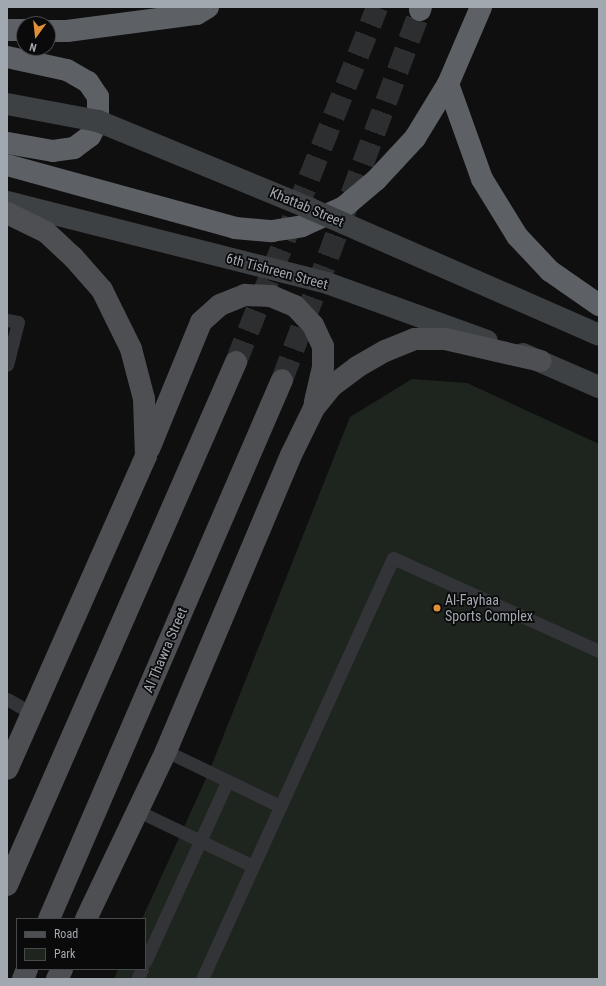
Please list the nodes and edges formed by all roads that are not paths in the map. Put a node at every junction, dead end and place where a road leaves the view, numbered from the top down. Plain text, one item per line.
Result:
1 (208, 7) edge
2 (481, 7) edge
3 (56, 31) edge
4 (7, 57) edge
5 (448, 84) junction
6 (7, 104) edge
7 (98, 121) junction
8 (7, 143) edge
9 (7, 165) edge
10 (7, 202) edge
11 (7, 214) edge
12 (599, 305) edge
13 (7, 320) edge
14 (599, 335) edge
15 (541, 361) junction
16 (236, 362) tunnel mouth
17 (7, 365) edge
18 (282, 380) tunnel mouth
19 (599, 387) edge
20 (314, 408) junction
21 (146, 456) junction
22 (599, 651) edge
23 (7, 699) edge
24 (31, 713) junction
25 (166, 751) junction
26 (7, 769) edge
27 (227, 782) junction
28 (280, 806) junction
29 (138, 810) junction
30 (200, 842) junction
31 (253, 866) junction
32 (7, 885) edge
33 (49, 918) edge
34 (86, 918) edge
35 (146, 960) edge
36 (62, 970) edge
37 (142, 970) edge
38 (57, 979) edge
39 (137, 979) edge
40 (202, 979) edge

1 - 3 highway
2 - 5 highway
4 - 7 highway
5 - 9 highway
5 - 12 highway
6 - 7 main road, Khattab Street, bridge
7 - 8 highway
7 - 14 main road, Khattab Street, bridge
10 - 15 main road, 6th Tishreen Street
11 - 21 main road
13 - 17 lane
15 - 19 main road, 6th Tishreen Street
15 - 20 main road
16 - 32 main road
18 - 33 main road, Al Thawra Street
20 - 21 main road
20 - 25 main road
21 - 24 main road
22 - 28 lane
23 - 24 lane
24 - 26 main road
25 - 27 lane
25 - 29 main road
27 - 28 lane
27 - 30 lane
28 - 31 lane
29 - 30 lane
29 - 34 main road
30 - 31 lane
30 - 35 lane
31 - 40 lane
36 - 38 main road
37 - 39 lane

